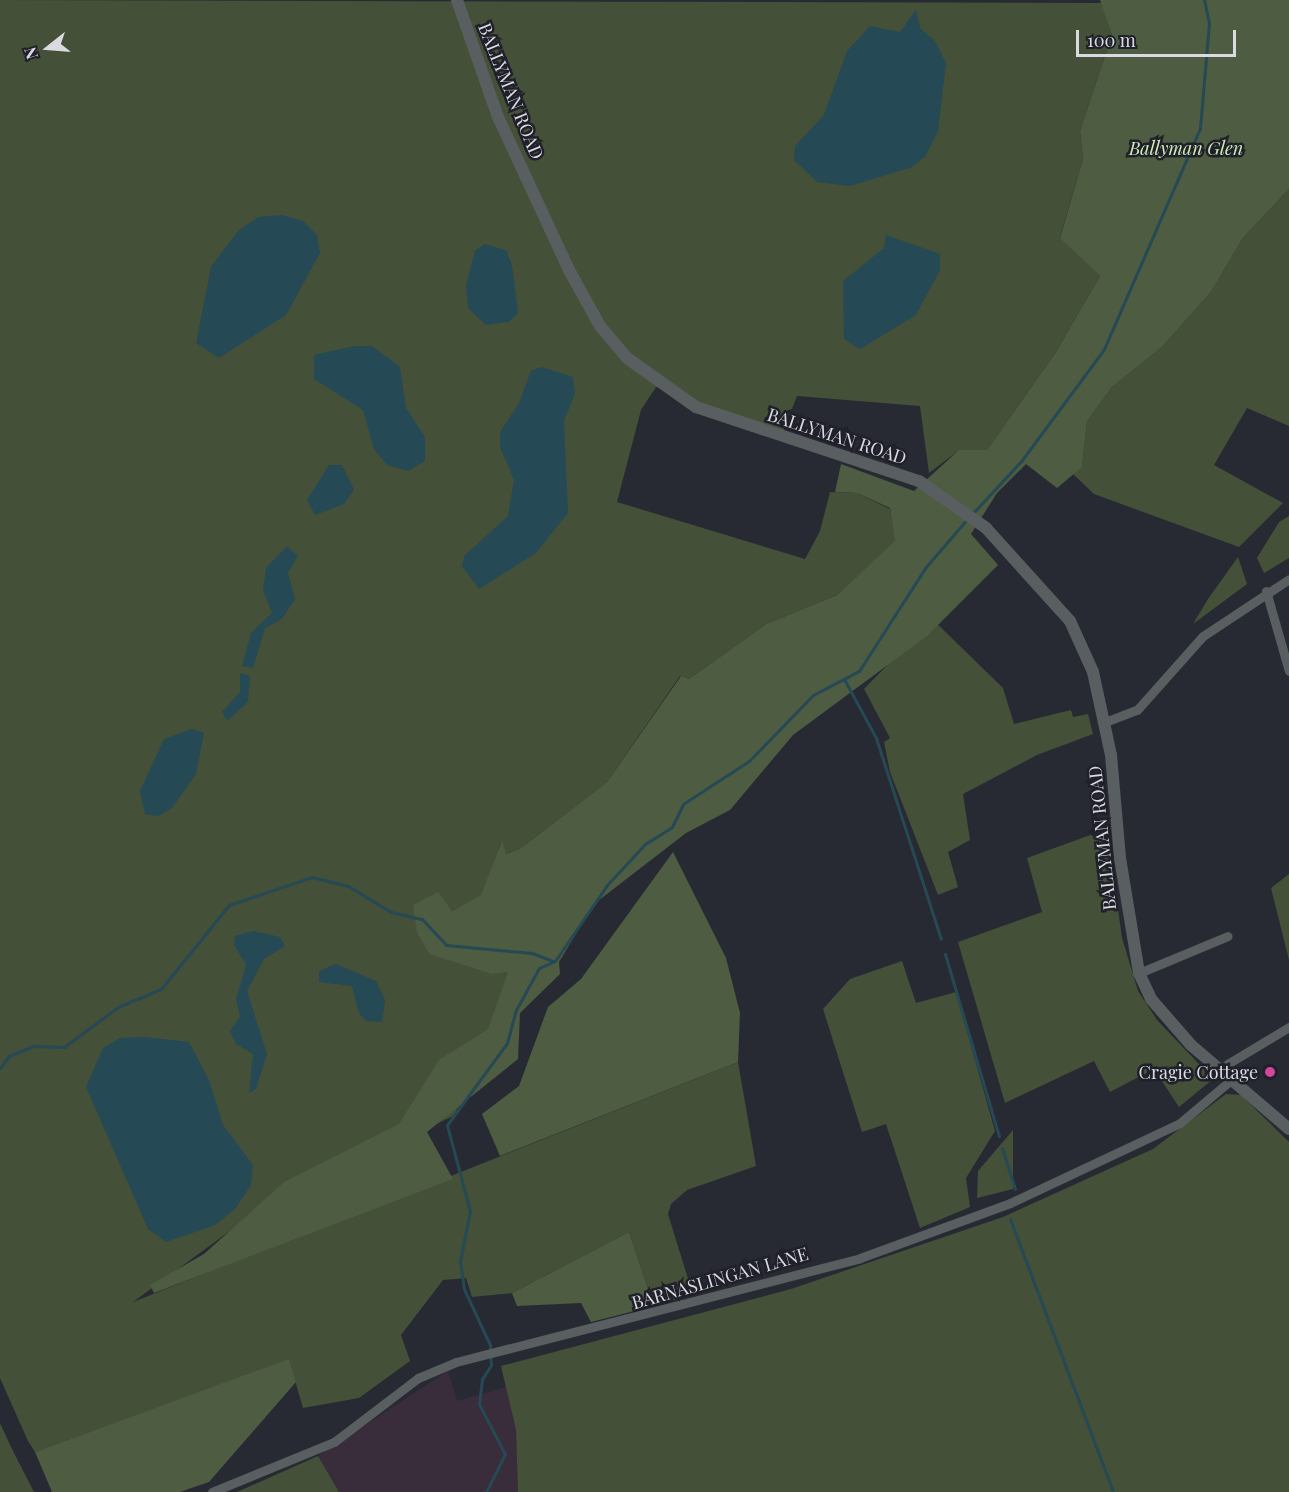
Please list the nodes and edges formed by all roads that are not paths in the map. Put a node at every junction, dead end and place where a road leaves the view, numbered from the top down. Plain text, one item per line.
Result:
1 (457, 0) edge
2 (1289, 579) edge
3 (1266, 591) junction
4 (1284, 624) edge
5 (1289, 671) edge
6 (1105, 722) junction
7 (1228, 936) dead end
8 (1138, 973) junction
9 (1289, 1027) edge
10 (1219, 1069) junction
11 (1232, 1079) junction
12 (1289, 1128) edge
13 (212, 1492) edge

1 - 6 street, BALLYMAN ROAD
2 - 3 street
3 - 4 street
3 - 6 street
4 - 5 street
6 - 8 street, BALLYMAN ROAD
7 - 8 street
8 - 10 street, BALLYMAN ROAD
9 - 10 street
10 - 11 street, BALLYMAN ROAD
11 - 12 street, BALLYMAN ROAD
11 - 13 street, BARNASLINGAN LANE

